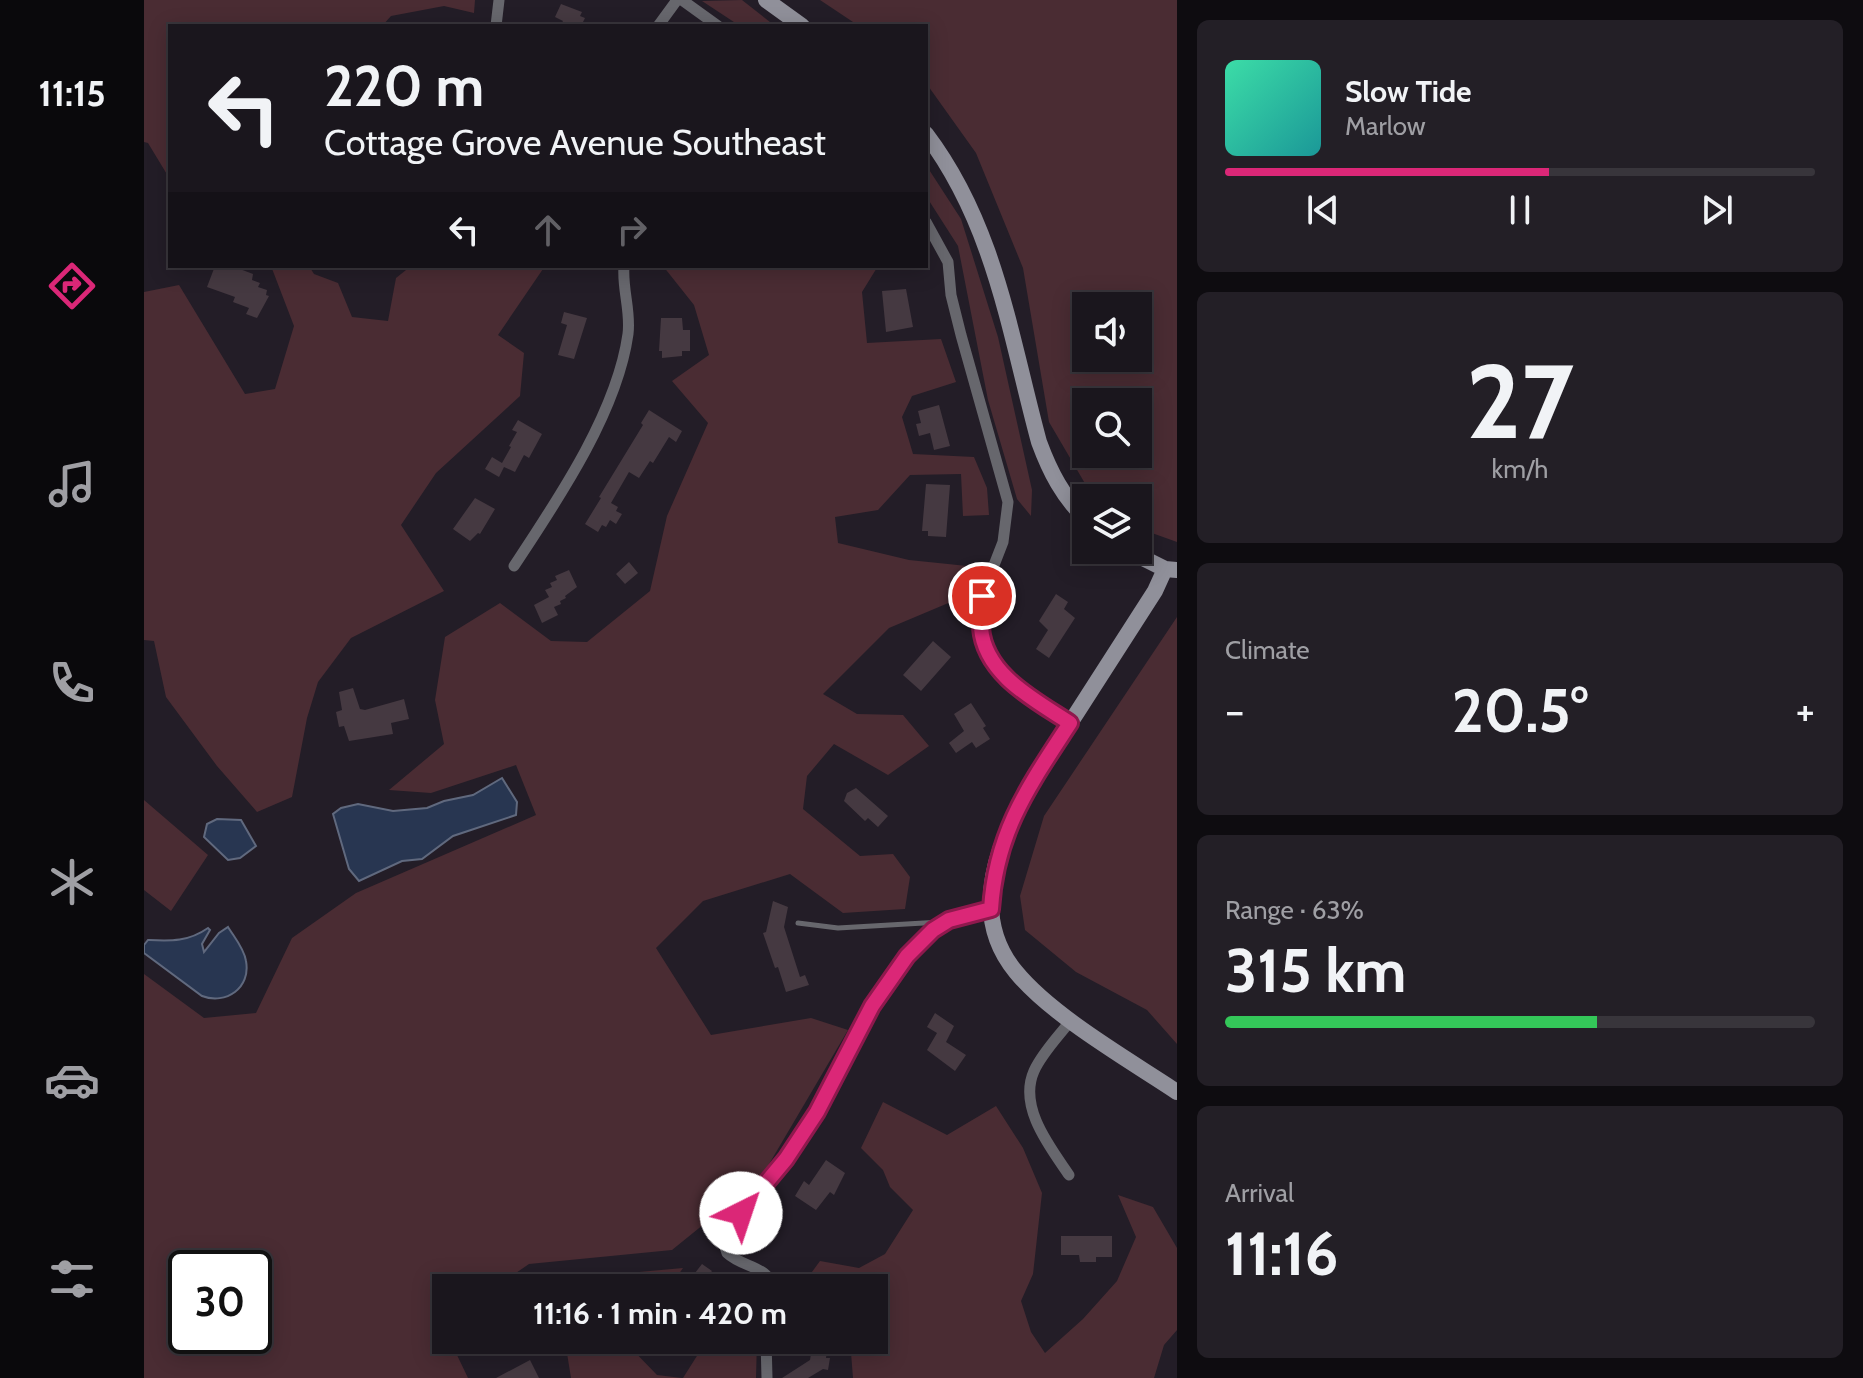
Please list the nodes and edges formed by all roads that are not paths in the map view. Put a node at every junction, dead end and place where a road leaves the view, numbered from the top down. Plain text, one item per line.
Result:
1 (499, 0) edge
2 (679, 0) edge
3 (766, 0) edge
4 (496, 24) edge
5 (660, 24) edge
6 (715, 24) edge
7 (799, 24) edge
8 (928, 137) edge
9 (928, 226) edge
10 (624, 268) edge
11 (1072, 503) edge
12 (1152, 561) edge
13 (514, 566) dead end
14 (1171, 570) edge
15 (1070, 723) junction
16 (991, 909) junction
17 (946, 922) junction
18 (798, 923) dead end
19 (1071, 1020) junction
20 (1177, 1092) edge
21 (1069, 1175) dead end
22 (765, 1274) edge
23 (766, 1354) edge
24 (767, 1378) edge

1 - 4 street
2 - 5 street
2 - 6 street
3 - 7 main road
8 - 11 main road
9 - 15 street
10 - 13 street
12 - 14 main road
14 - 15 main road
15 - 16 main road
16 - 17 street
16 - 19 main road
17 - 18 lane
17 - 22 street
19 - 20 main road
19 - 21 street
23 - 24 street

